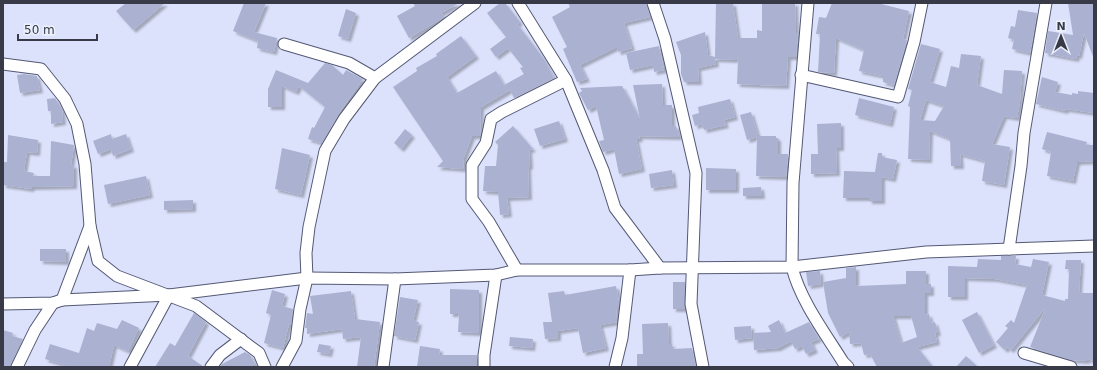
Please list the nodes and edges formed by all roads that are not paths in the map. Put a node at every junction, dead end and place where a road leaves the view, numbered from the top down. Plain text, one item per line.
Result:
1 (475, 3) edge
2 (518, 3) edge
3 (653, 3) edge
4 (808, 3) edge
5 (922, 3) edge
6 (1046, 3) edge
7 (284, 44) dead end
8 (3, 64) edge
9 (801, 75) junction
10 (375, 78) junction
11 (566, 80) junction
12 (90, 226) junction
13 (1094, 246) edge
14 (1009, 249) junction
15 (693, 267) junction
16 (792, 267) junction
17 (660, 268) junction
18 (517, 270) junction
19 (630, 270) junction
20 (496, 275) junction
21 (307, 278) junction
22 (395, 279) junction
23 (169, 295) junction
24 (58, 301) junction
25 (3, 304) edge
26 (241, 339) junction
27 (1024, 352) dead end
28 (17, 367) edge
29 (130, 367) edge
30 (211, 367) edge
31 (265, 367) edge
32 (282, 367) edge
33 (383, 367) edge
34 (484, 367) edge
35 (615, 367) edge
36 (703, 367) edge
37 (848, 367) edge
38 (1071, 367) edge

1 - 10 street
2 - 11 street
3 - 15 street
4 - 9 street
5 - 9 street
6 - 14 street
7 - 10 street
8 - 12 street
9 - 16 street
10 - 21 street
11 - 17 street
11 - 18 street
12 - 23 street
12 - 24 street
13 - 14 street
14 - 16 street
15 - 16 street
15 - 17 street
15 - 36 street
16 - 37 street
17 - 19 street
18 - 19 street
18 - 20 street
19 - 35 street
20 - 22 street
20 - 34 street
21 - 22 street
21 - 23 street
21 - 32 street
22 - 33 street
23 - 24 street
23 - 26 street
23 - 29 street
24 - 25 street
24 - 28 street
26 - 30 street
26 - 31 street
27 - 38 street

